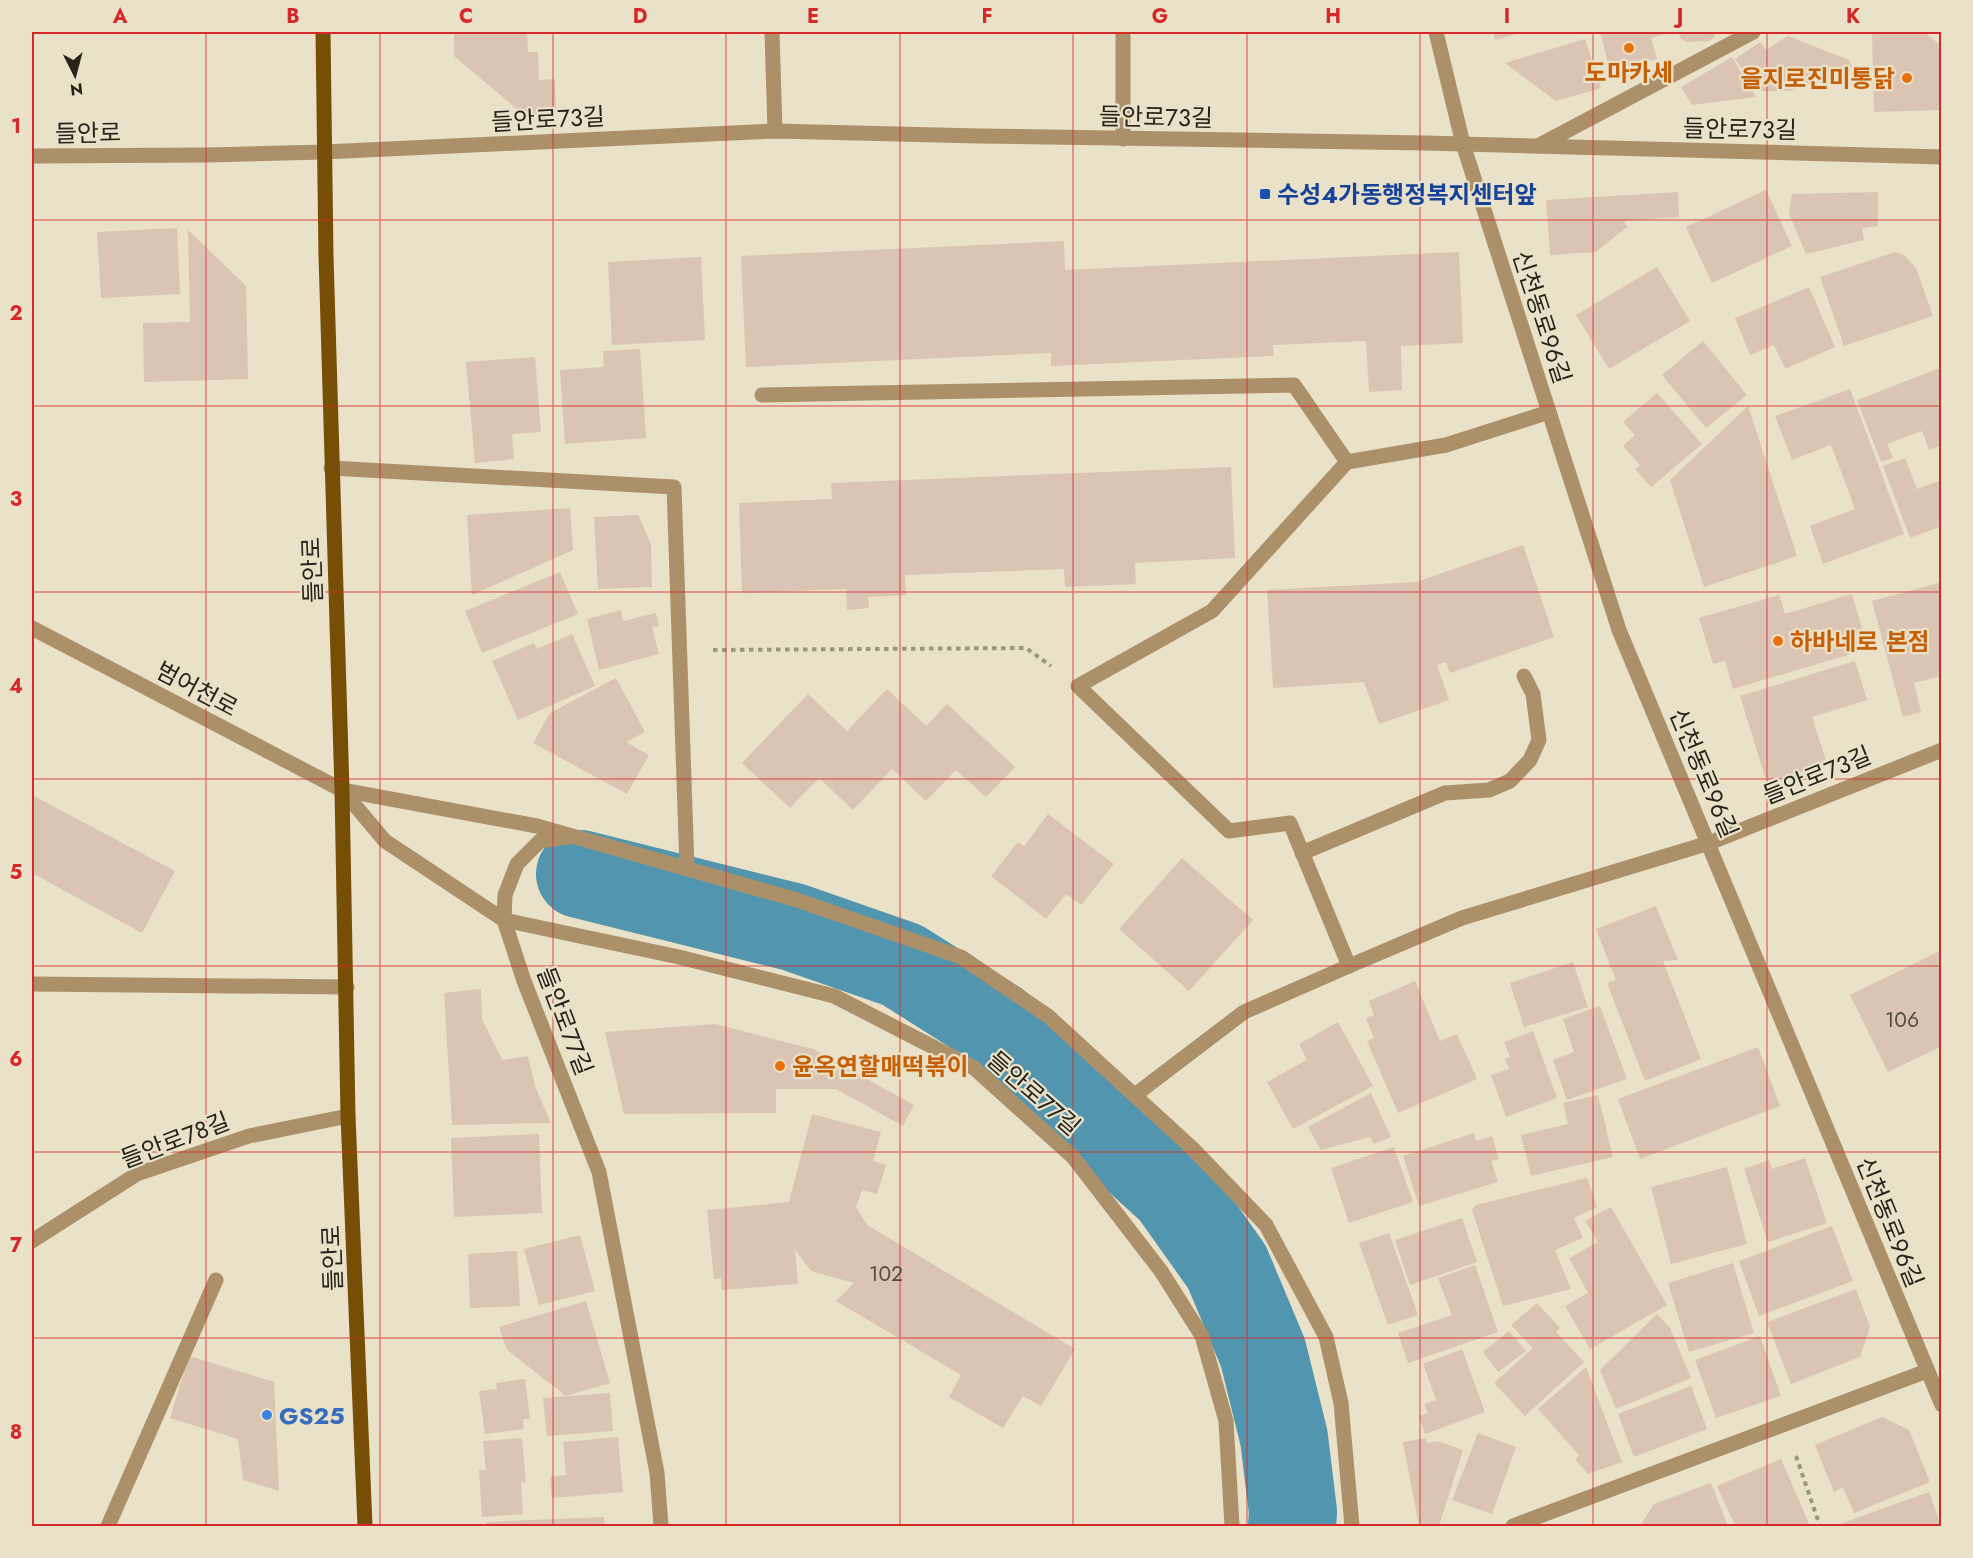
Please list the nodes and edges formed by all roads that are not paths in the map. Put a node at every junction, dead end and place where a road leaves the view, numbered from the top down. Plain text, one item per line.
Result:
1 (323, 32) edge
2 (772, 32) edge
3 (1123, 32) edge
4 (1436, 32) edge
5 (1753, 32) edge
6 (775, 131) junction
7 (1123, 139) junction
8 (1463, 144) junction
9 (1537, 146) junction
10 (324, 152) junction
11 (32, 156) edge
12 (1941, 157) edge
13 (762, 395) dead end
14 (1549, 412) junction
15 (1347, 462) junction
16 (331, 468) junction
17 (32, 628) edge
18 (1524, 676) dead end
19 (1941, 750) edge
20 (342, 790) junction
21 (574, 836) junction
22 (1709, 843) junction
23 (1302, 853) junction
24 (687, 868) junction
25 (504, 920) junction
26 (1348, 966) junction
27 (32, 984) edge
28 (347, 987) junction
29 (1135, 1095) junction
30 (348, 1116) junction
31 (32, 1241) edge
32 (216, 1280) dead end
33 (1927, 1371) junction
34 (1941, 1406) edge
35 (108, 1527) edge
36 (365, 1527) edge
37 (662, 1527) edge
38 (1232, 1527) edge
39 (1352, 1527) edge
40 (1513, 1527) edge

1 - 10 main road, 들안로
2 - 6 street
3 - 7 street
4 - 8 street, 신천동로96길
5 - 9 street, 들안로73길
6 - 7 street, 들안로73길
6 - 10 street, 들안로73길
7 - 8 street, 들안로73길
8 - 9 street, 들안로73길
8 - 14 street, 신천동로96길
9 - 12 street, 들안로73길
10 - 11 street, 들안로
10 - 16 main road, 들안로
13 - 15 street
14 - 15 street
14 - 22 street, 신천동로96길
15 - 23 street
16 - 20 main road, 들안로
16 - 24 street
17 - 20 street, 범어천로
18 - 23 street
19 - 22 street, 들안로73길
20 - 21 street
20 - 25 street, 들안로77길
20 - 28 main road, 들안로
21 - 24 street
21 - 25 street
22 - 26 street, 들안로73길
22 - 33 street, 신천동로96길
23 - 26 street
24 - 29 street
25 - 37 street, 들안로77길
25 - 38 street, 들안로77길
26 - 29 street, 들안로73길
27 - 28 street
28 - 30 main road, 들안로
29 - 39 street
30 - 31 street, 들안로78길
30 - 36 main road, 들안로
32 - 35 street
33 - 34 street, 신천동로96길
33 - 40 street

